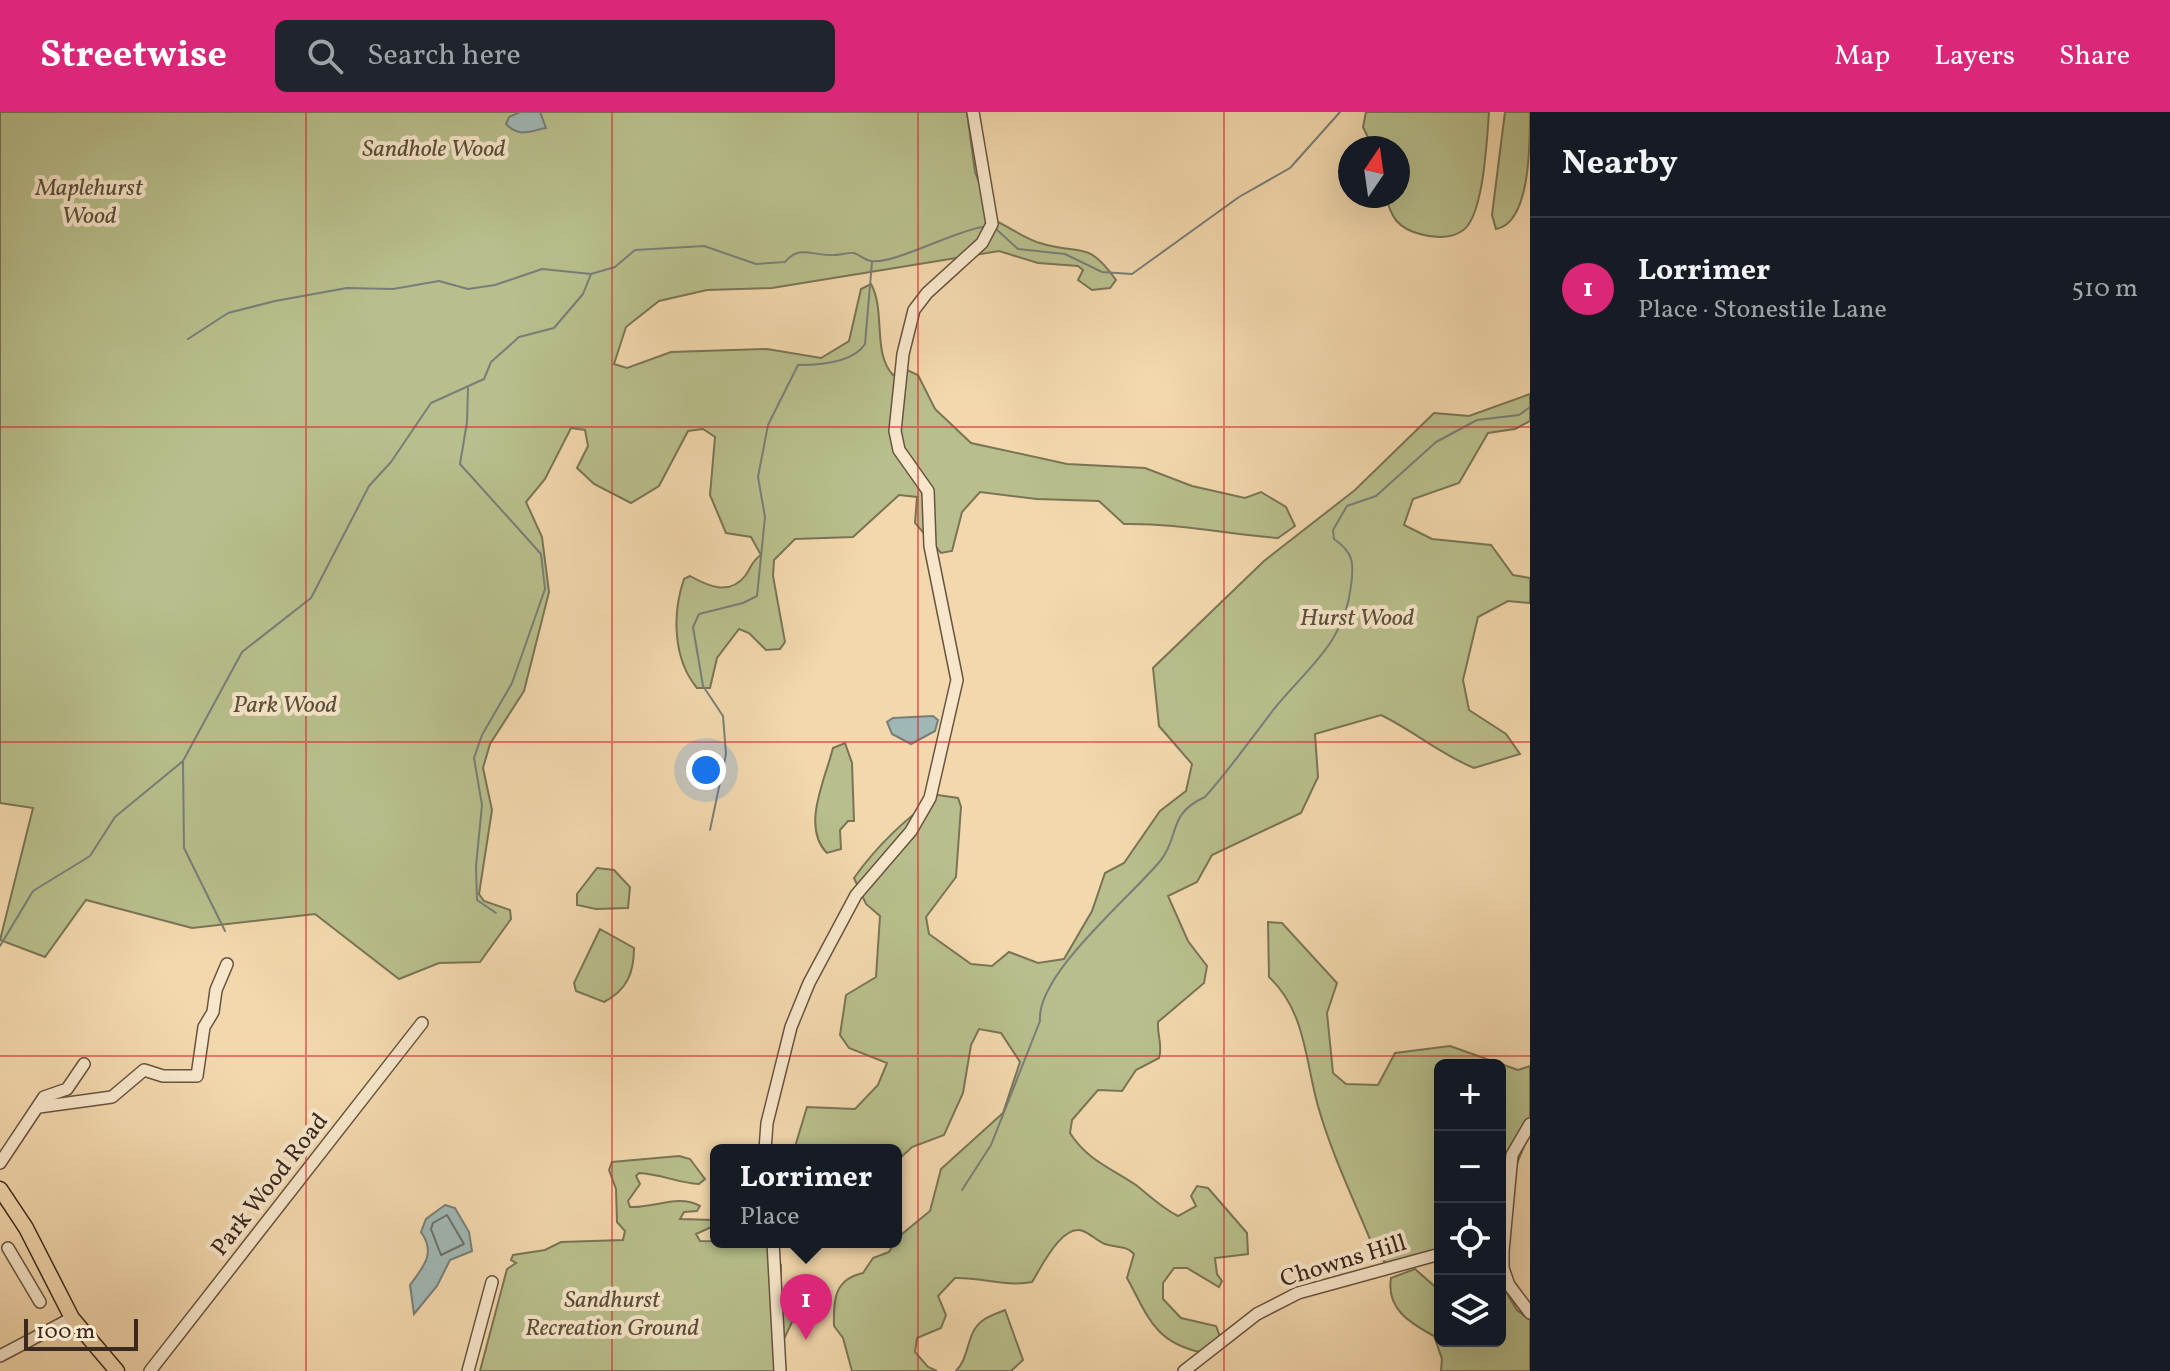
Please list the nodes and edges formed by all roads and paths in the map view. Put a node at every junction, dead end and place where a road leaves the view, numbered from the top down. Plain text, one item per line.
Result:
1 (973, 112) edge
2 (227, 964) dead end
3 (422, 1023) dead end
4 (84, 1064) dead end
5 (39, 1107) junction
6 (1530, 1124) edge
7 (765, 1144) edge
8 (0, 1163) edge
9 (0, 1189) edge
10 (1506, 1203) edge
11 (8, 1248) dead end
12 (773, 1248) edge
13 (1434, 1256) edge
14 (43, 1266) junction
15 (24, 1274) junction
16 (1505, 1275) edge
17 (492, 1282) dead end
18 (40, 1302) dead end
19 (1530, 1313) edge
20 (72, 1318) junction
21 (0, 1356) edge
22 (117, 1371) edge
23 (150, 1371) edge
24 (468, 1371) edge
25 (780, 1371) edge
26 (1184, 1371) edge

1 - 7 street
2 - 5 street
3 - 23 street, Park Wood Road
4 - 5 street
5 - 8 street
6 - 10 street
9 - 14 main road
11 - 15 street
12 - 25 street
13 - 26 street, Chowns Hill
14 - 15 street
14 - 20 main road
15 - 18 street
16 - 19 street
17 - 24 street
20 - 21 street
20 - 22 main road

